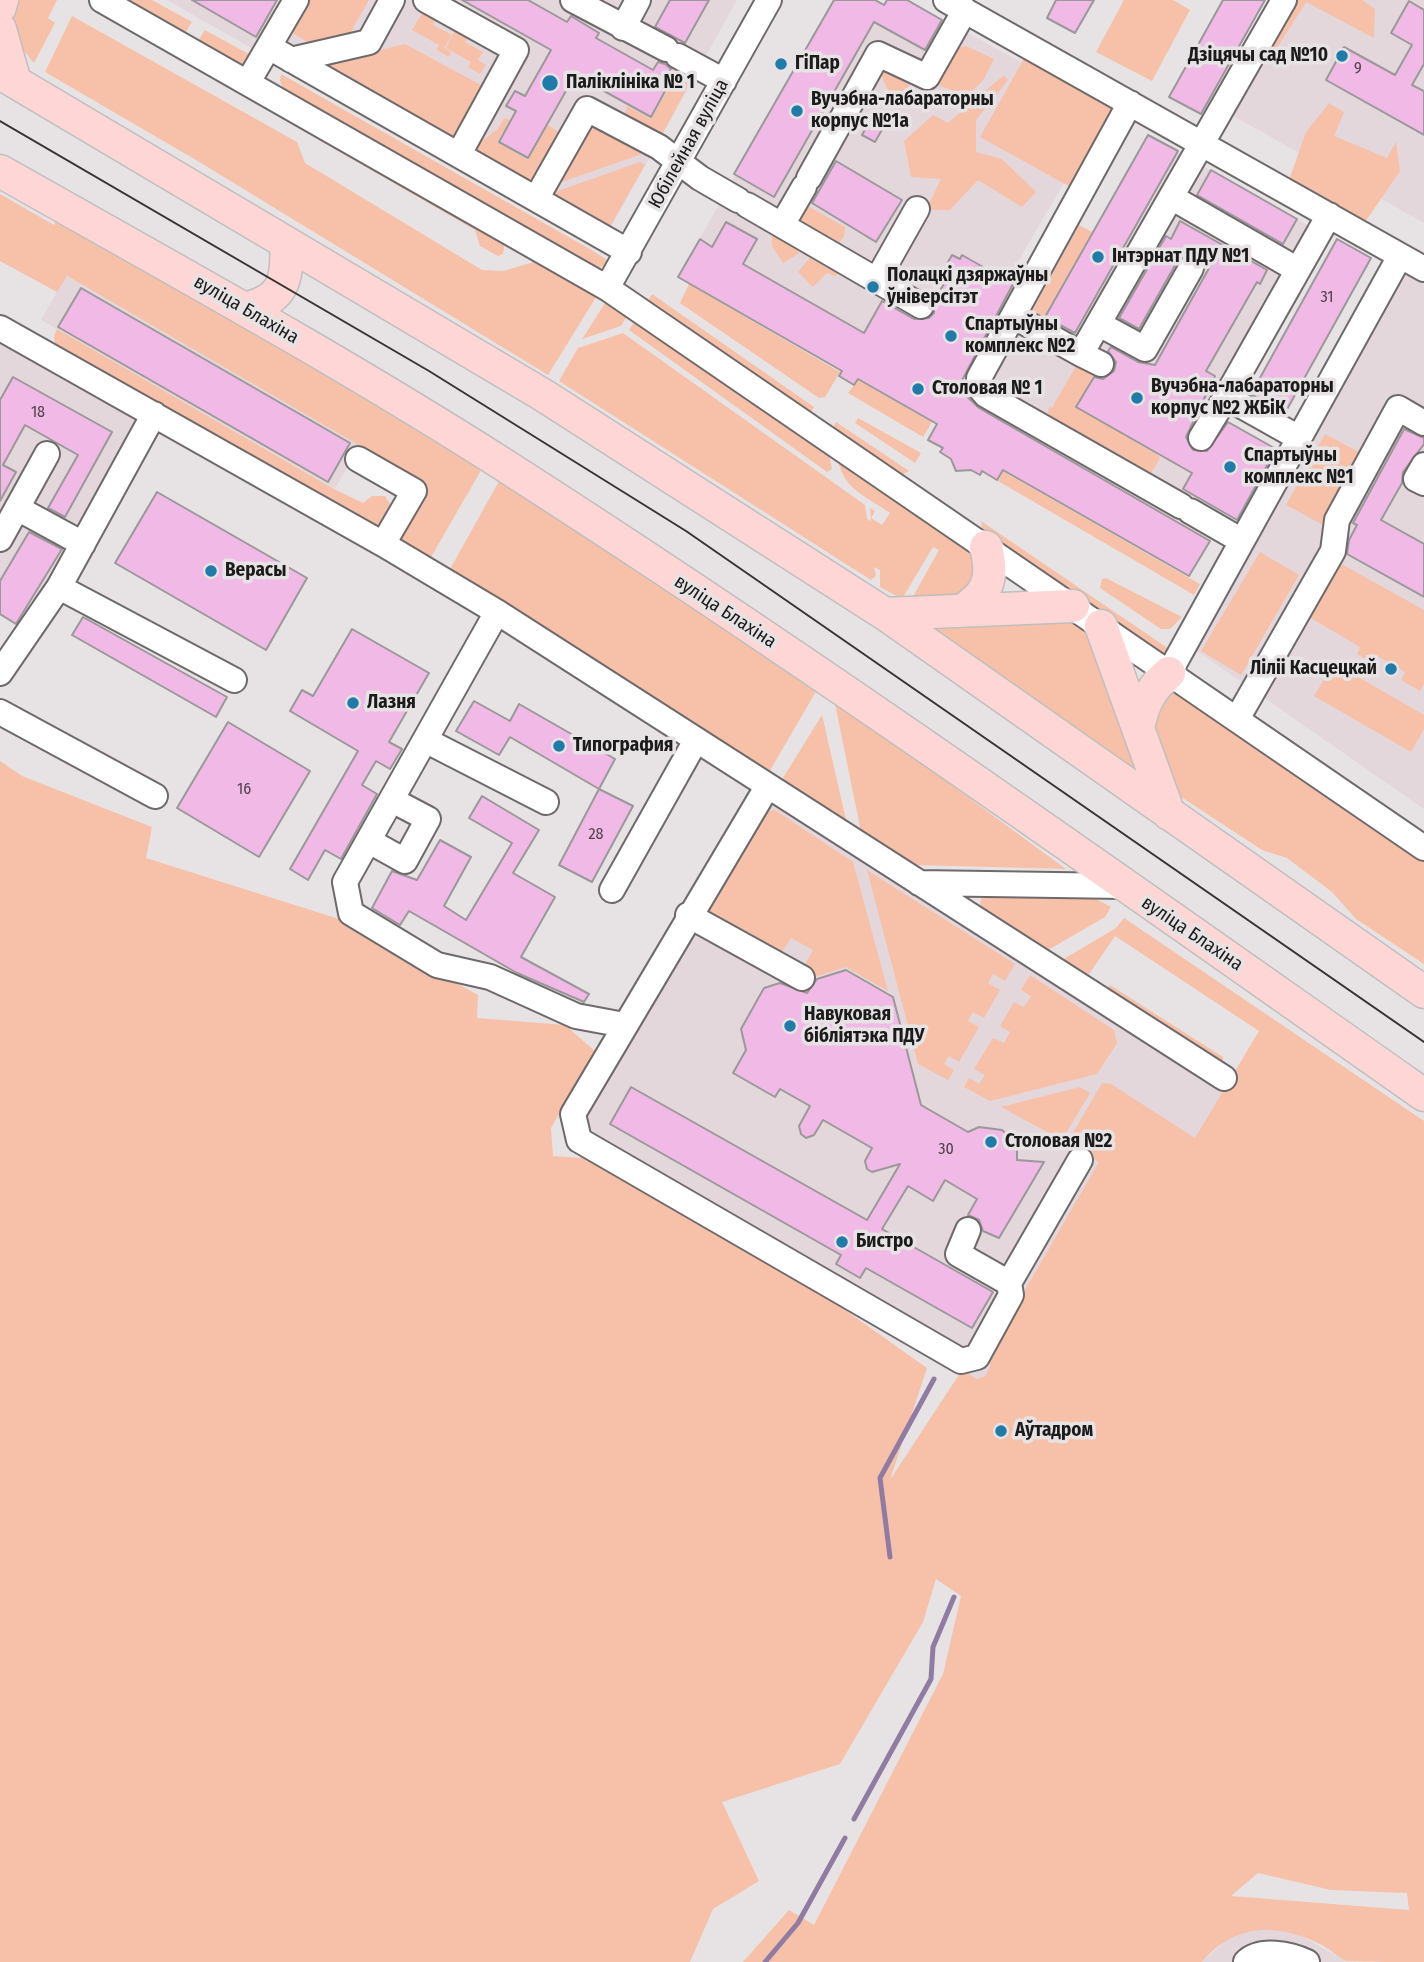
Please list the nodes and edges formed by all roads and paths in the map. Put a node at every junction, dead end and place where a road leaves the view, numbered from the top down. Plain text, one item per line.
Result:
1 (2, 0) edge
2 (102, 0) edge
3 (296, 0) edge
4 (392, 0) edge
5 (426, 0) edge
6 (573, 0) edge
7 (638, 0) edge
8 (769, 0) edge
9 (1284, 0) edge
10 (955, 5) edge
11 (0, 7) edge
12 (623, 28) junction
13 (0, 29) edge
14 (269, 47) junction
15 (291, 60) junction
16 (7, 78) edge
17 (724, 81) junction
18 (248, 82) junction
19 (1130, 103) junction
20 (1201, 144) junction
21 (459, 154) junction
22 (680, 160) junction
23 (0, 171) edge
24 (1171, 197) junction
25 (536, 199) junction
26 (917, 209) dead end
27 (1329, 215) junction
28 (782, 225) junction
29 (286, 243) junction
30 (629, 252) junction
31 (1400, 256) junction
32 (1191, 268) dead end
33 (1424, 269) edge
34 (1298, 270) junction
35 (877, 280) junction
36 (607, 288) junction
37 (921, 306) dead end
38 (244, 309) junction
39 (1015, 317) junction
40 (1099, 324) junction
41 (0, 328) edge
42 (1226, 397) junction
43 (154, 414) junction
44 (1424, 423) edge
45 (1201, 438) dead end
46 (1299, 438) junction
47 (47, 454) dead end
48 (358, 460) dead end
49 (1424, 465) edge
50 (1424, 483) edge
51 (17, 508) junction
52 (0, 539) edge
53 (1242, 541) junction
54 (83, 544) junction
55 (383, 544) junction
56 (986, 547) junction
57 (59, 587) junction
58 (1073, 606) junction
59 (961, 611) junction
60 (497, 612) junction
61 (885, 614) junction
62 (1101, 626) junction
63 (4, 658) edge
64 (1169, 673) junction
65 (234, 680) dead end
66 (0, 712) edge
67 (1237, 719) junction
68 (1138, 728) junction
69 (425, 740) junction
70 (695, 742) junction
71 (767, 787) junction
72 (155, 796) dead end
73 (391, 800) junction
74 (546, 802) dead end
75 (1169, 814) junction
76 (369, 841) junction
77 (1424, 848) edge
78 (918, 883) junction
79 (1124, 886) junction
80 (612, 890) dead end
81 (688, 915) junction
82 (802, 978) dead end
83 (1424, 992) edge
84 (624, 1025) junction
85 (1224, 1078) dead end
86 (1424, 1095) edge
87 (1080, 1160) dead end
88 (968, 1230) dead end
89 (1009, 1283) junction
90 (1246, 1962) edge
91 (1307, 1962) edge

1 - 11 main road
2 - 18 street
3 - 14 street
4 - 15 street
5 - 21 street
6 - 12 street
7 - 12 street
8 - 17 street, Юбілейная вуліца
9 - 20 street
10 - 19 street
10 - 28 street
12 - 17 street
13 - 16 main road
14 - 15 street
14 - 18 street
15 - 21 street
16 - 29 main road
17 - 22 street, Юбілейная вуліца
18 - 36 street
19 - 20 street
19 - 39 street
20 - 24 street
20 - 27 street
21 - 25 street
22 - 25 street
22 - 28 street
22 - 30 street, Юбілейная вуліца
23 - 38 main road, вуліца Блахіна
24 - 34 street
24 - 40 street
25 - 30 street
26 - 35 street
27 - 31 street
27 - 34 street
28 - 35 street
29 - 38 main road
29 - 61 main road
30 - 36 street, Юбілейная вуліца
31 - 33 street
31 - 46 street
32 - 40 street
34 - 42 street
35 - 37 street
36 - 56 street
38 - 79 main road, вуліца Блахіна
39 - 40 street
39 - 53 street
41 - 43 street
42 - 45 street
42 - 46 street
43 - 54 street
43 - 55 street
44 - 67 street
46 - 53 street
47 - 51 street
48 - 55 street
49 - 50 street
51 - 52 street
51 - 54 street
53 - 64 street
54 - 57 street
55 - 60 street
56 - 58 street
56 - 59 main road
57 - 63 street
57 - 65 street
58 - 59 main road
58 - 62 street
59 - 61 main road
60 - 69 street
60 - 70 street
61 - 75 main road
62 - 64 street
62 - 68 main road
64 - 67 street
64 - 68 main road
66 - 72 street
67 - 77 street
68 - 75 main road
69 - 73 street
69 - 74 street
70 - 71 street
70 - 80 street
71 - 78 street
71 - 81 street
73 - 76 street
73 - 76 street
75 - 83 main road
76 - 84 street
78 - 79 street
78 - 85 street
79 - 86 main road, вуліца Блахіна
81 - 82 street
81 - 84 street
84 - 89 street
87 - 89 street
88 - 89 street
90 - 91 street

